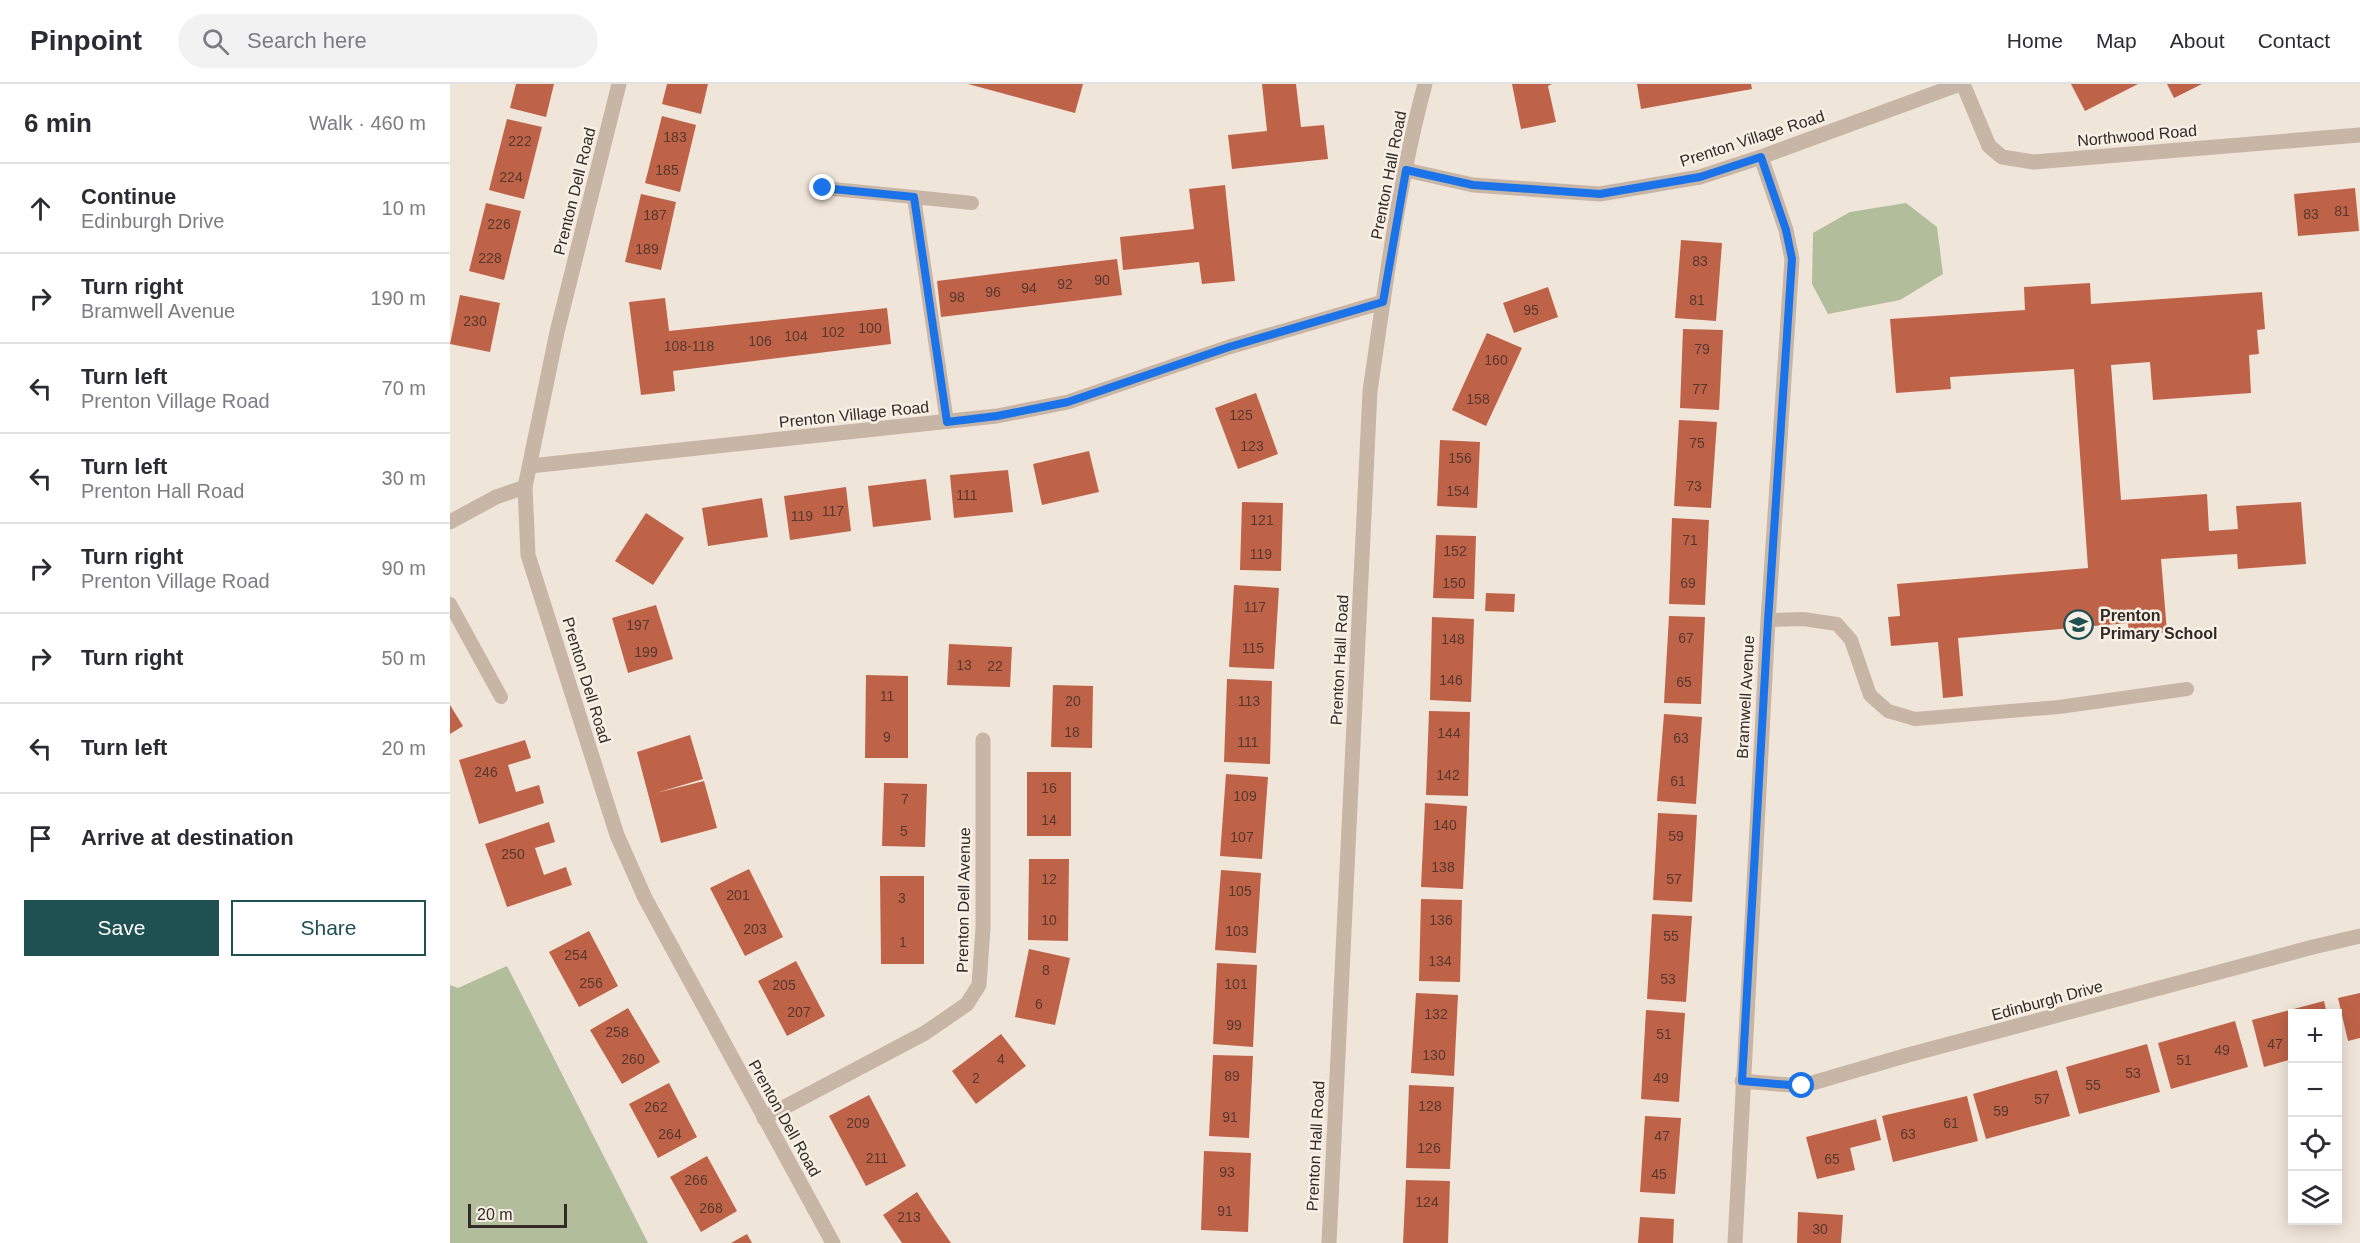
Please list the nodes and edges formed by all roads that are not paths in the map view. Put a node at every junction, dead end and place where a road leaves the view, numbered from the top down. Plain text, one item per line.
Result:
1 (619, 84) edge
2 (1425, 84) edge
3 (1962, 84) edge
4 (2360, 135) edge
5 (1761, 157) junction
6 (1406, 170) junction
7 (823, 188) dead end
8 (914, 197) junction
9 (972, 204) dead end
10 (1383, 302) junction
11 (947, 422) junction
12 (530, 466) junction
13 (525, 487) junction
14 (450, 522) edge
15 (450, 604) edge
16 (1768, 621) junction
17 (2187, 689) dead end
18 (501, 697) dead end
19 (983, 740) dead end
20 (2360, 936) edge
21 (1742, 1081) junction
22 (764, 1118) junction
23 (833, 1243) edge
24 (1329, 1243) edge
25 (1735, 1243) edge

1 - 12 street, Prenton Dell Road
2 - 6 street, Prenton Hall Road
3 - 4 street, Northwood Road
3 - 5 street, Prenton Village Road
5 - 6 street, Prenton Village Road
5 - 16 street, Bramwell Avenue
6 - 10 street, Prenton Hall Road
7 - 8 lane
8 - 9 lane
8 - 11 lane
10 - 11 street, Prenton Village Road
10 - 24 street, Prenton Hall Road
11 - 12 street, Prenton Village Road
12 - 13 street, Prenton Dell Road
13 - 14 street
13 - 22 street, Prenton Dell Road
15 - 18 lane
16 - 17 lane
16 - 21 street, Bramwell Avenue
19 - 22 street, Prenton Dell Avenue
20 - 21 street, Edinburgh Drive
21 - 25 street, Bramwell Avenue
22 - 23 street, Prenton Dell Road

